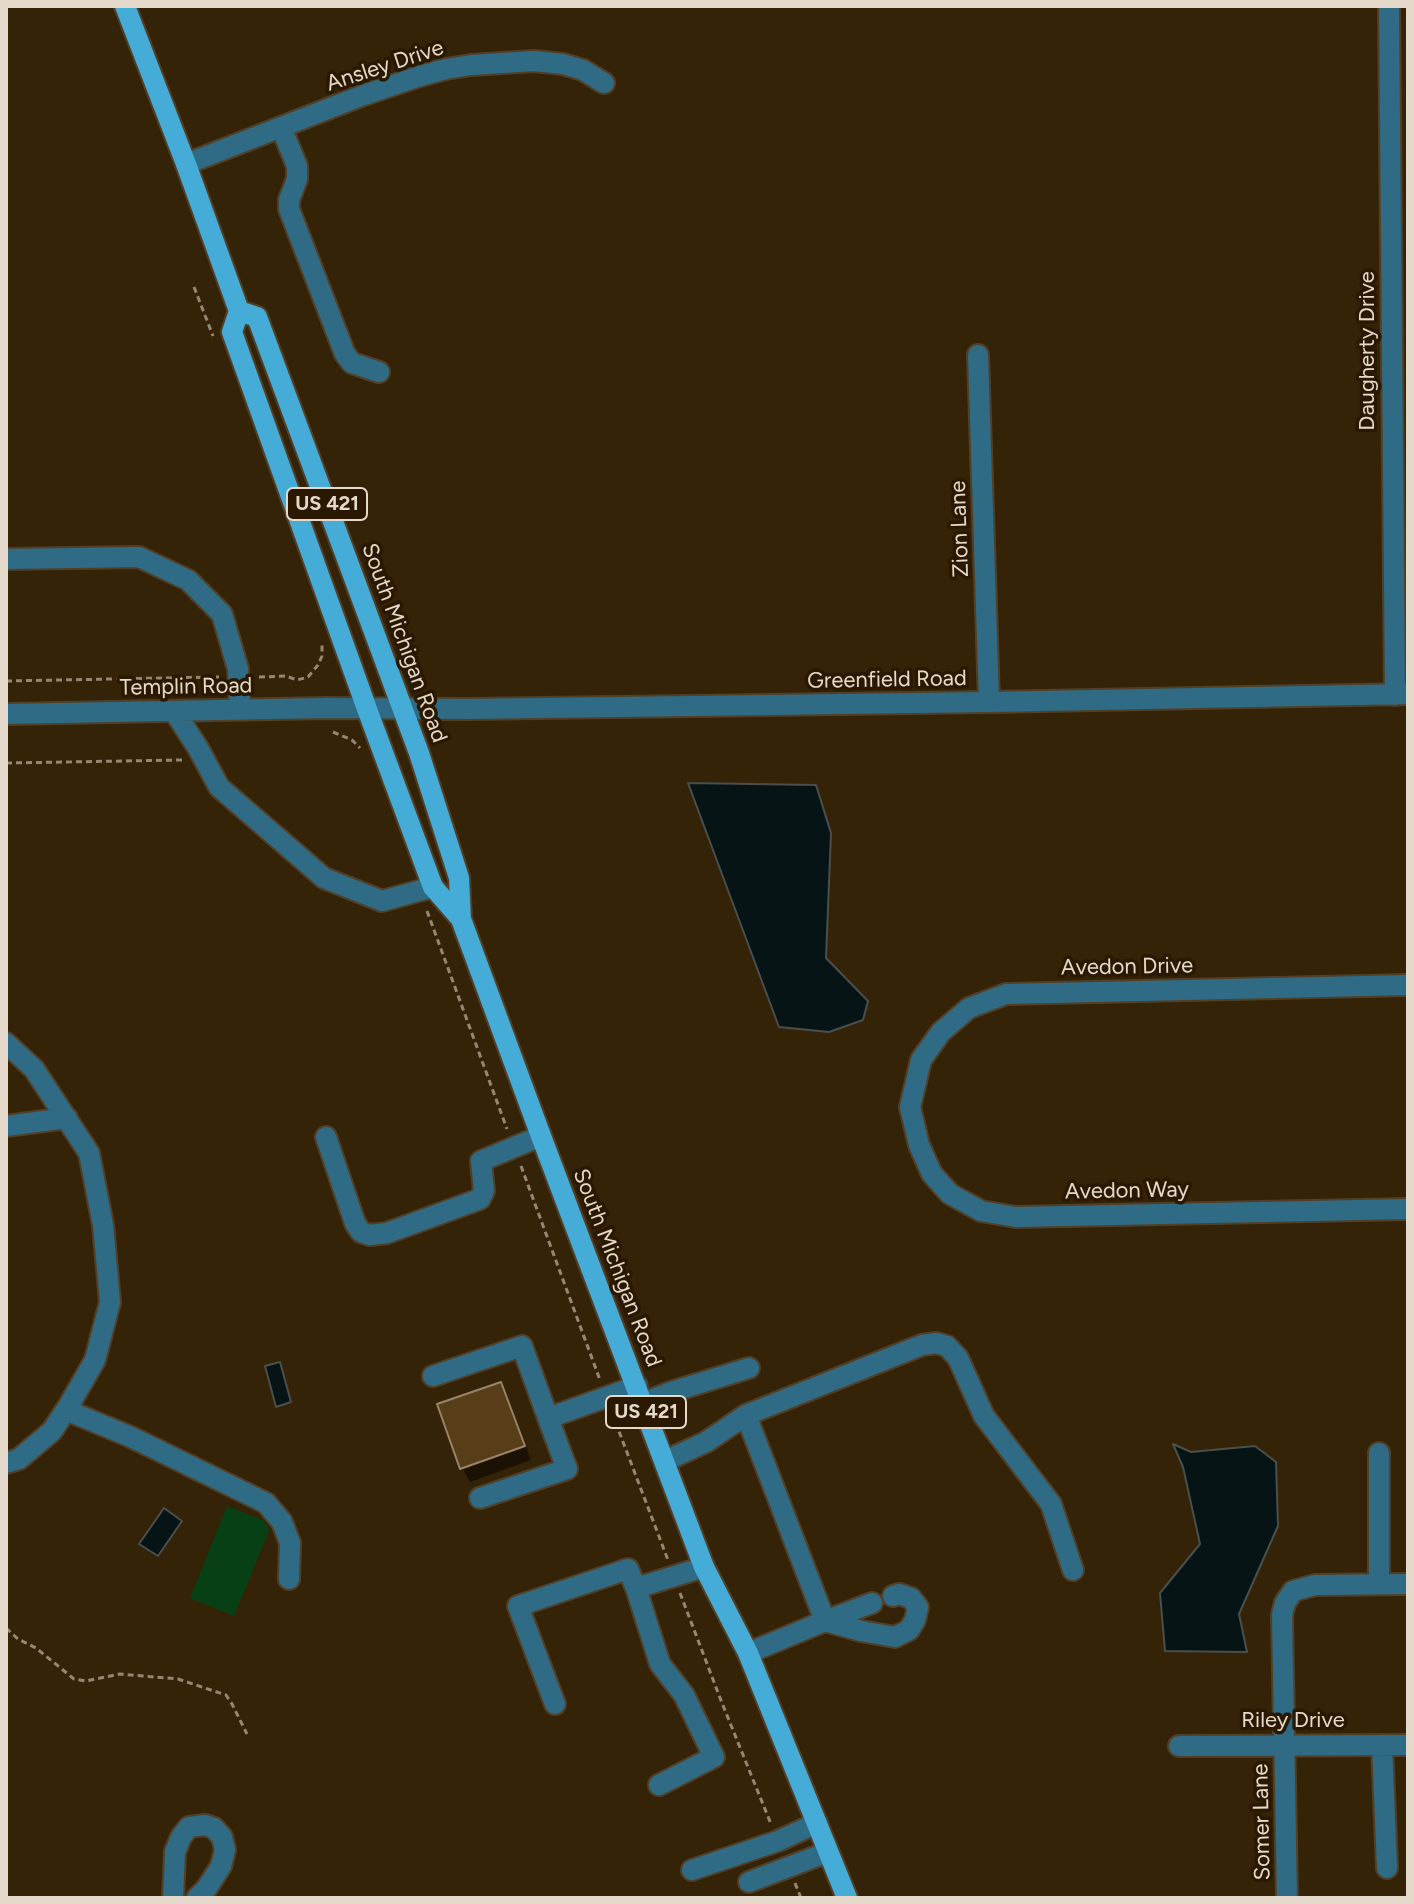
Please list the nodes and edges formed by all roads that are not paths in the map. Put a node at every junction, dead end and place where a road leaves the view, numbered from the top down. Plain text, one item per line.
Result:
1 (125, 6) edge
2 (1389, 6) edge
3 (604, 83) dead end
4 (281, 127) junction
5 (186, 164) junction
6 (297, 166) junction
7 (310, 195) dead end
8 (239, 311) junction
9 (978, 355) dead end
10 (379, 372) dead end
11 (6, 559) edge
12 (1402, 694) edge
13 (989, 702) junction
14 (240, 709) junction
15 (367, 709) junction
16 (404, 709) junction
17 (174, 711) junction
18 (6, 714) edge
19 (426, 889) junction
20 (461, 919) junction
21 (1408, 985) edge
22 (6, 1043) edge
23 (910, 1107) joint
24 (67, 1118) junction
25 (6, 1126) edge
26 (541, 1136) junction
27 (326, 1137) dead end
28 (1408, 1209) edge
29 (749, 1368) dead end
30 (433, 1376) dead end
31 (640, 1395) junction
32 (66, 1410) junction
33 (746, 1415) junction
34 (548, 1418) junction
35 (1379, 1453) dead end
36 (665, 1461) junction
37 (6, 1463) edge
38 (480, 1498) dead end
39 (704, 1567) junction
40 (1073, 1570) dead end
41 (289, 1579) dead end
42 (1379, 1584) junction
43 (1408, 1584) edge
44 (636, 1588) junction
45 (893, 1596) dead end
46 (872, 1603) dead end
47 (825, 1621) junction
48 (748, 1653) junction
49 (555, 1704) dead end
50 (1382, 1745) junction
51 (1408, 1745) edge
52 (1179, 1746) dead end
53 (1284, 1746) junction
54 (659, 1785) dead end
55 (817, 1823) junction
56 (828, 1852) junction
57 (740, 1855) junction
58 (1387, 1868) dead end
59 (692, 1870) dead end
60 (752, 1890) edge
61 (173, 1898) edge
62 (197, 1898) edge
63 (847, 1898) edge
64 (1287, 1898) edge

1 - 5 main road, South Michigan Road / US 421
2 - 12 street, Daugherty Drive
3 - 4 street, Ansley Drive
4 - 5 street, Ansley Drive
4 - 6 street
5 - 8 main road, South Michigan Road / US 421
6 - 7 street
6 - 10 street
8 - 15 main road, South Michigan Road / US 421
8 - 16 main road, South Michigan Road / US 421
9 - 13 street, Zion Lane
11 - 14 street
12 - 13 street, Greenfield Road
13 - 16 street, Greenfield Road
14 - 15 street, Templin Road
14 - 17 street, Templin Road
15 - 16 street, Greenfield Road
15 - 19 main road, South Michigan Road / US 421
16 - 20 main road, South Michigan Road / US 421
17 - 18 street, Templin Road
17 - 19 street
19 - 20 main road, South Michigan Road / US 421
20 - 26 main road, South Michigan Road / US 421
21 - 23 street, Avedon Drive
22 - 24 street
23 - 28 street, Avedon Way
24 - 25 street
24 - 32 street
26 - 27 street
26 - 31 main road, South Michigan Road / US 421
29 - 31 street
30 - 34 street
31 - 34 street
31 - 36 main road, South Michigan Road / US 421
32 - 37 street
32 - 41 street
33 - 36 street
33 - 40 street
33 - 47 street
34 - 38 street
35 - 42 street
36 - 39 main road, South Michigan Road / US 421
39 - 44 street
39 - 48 main road, South Michigan Road / US 421
42 - 43 street
42 - 53 street, Somer Lane
44 - 49 street
44 - 54 street
45 - 47 street
46 - 47 street
47 - 48 street
48 - 55 main road, South Michigan Road / US 421
50 - 51 street, Riley Drive
50 - 53 street, Riley Drive
50 - 58 street
52 - 53 street, Riley Drive
53 - 64 street, Somer Lane
55 - 56 main road, South Michigan Road / US 421
55 - 57 street
56 - 60 street
56 - 63 main road, South Michigan Road / US 421
57 - 59 street
57 - 60 street
61 - 62 street

